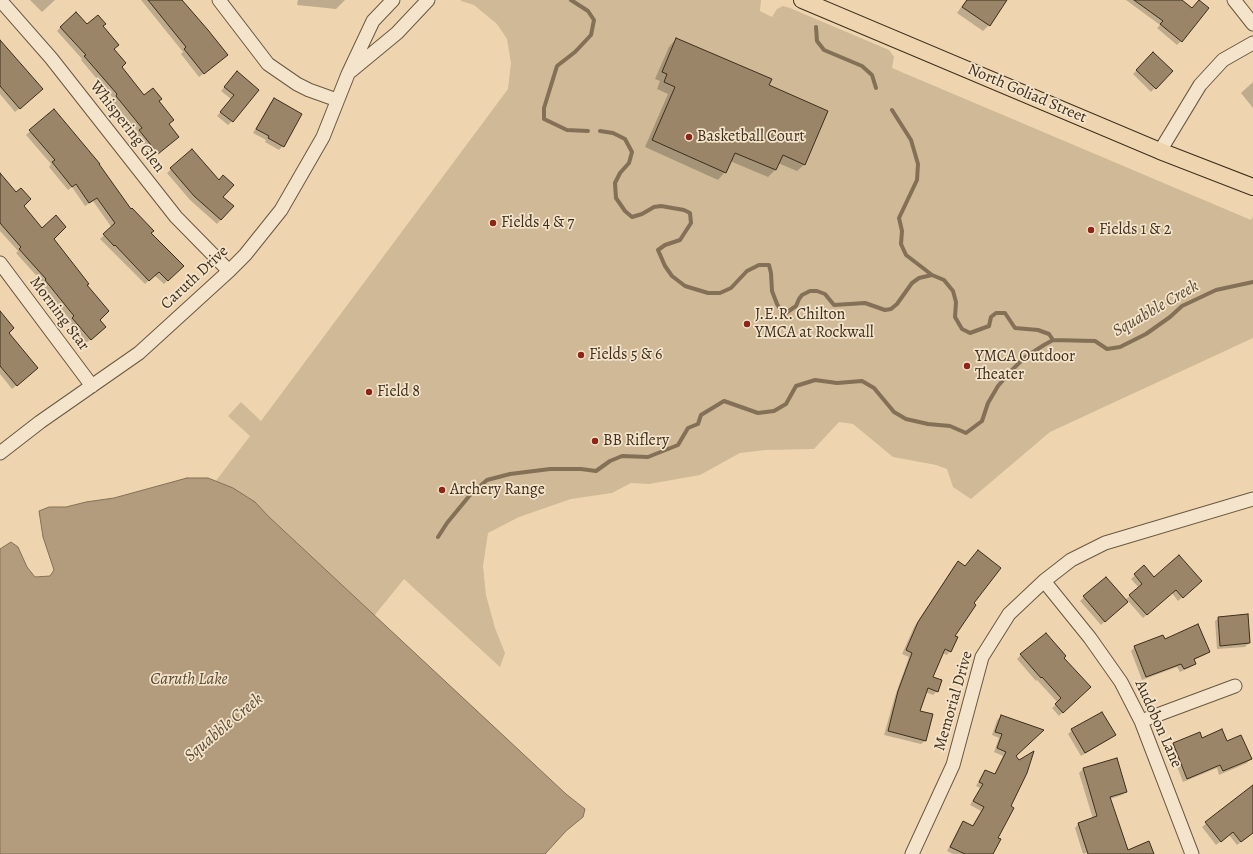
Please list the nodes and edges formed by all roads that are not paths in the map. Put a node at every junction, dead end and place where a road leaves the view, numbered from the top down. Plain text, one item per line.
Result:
1 (0, 0) edge
2 (219, 0) edge
3 (392, 0) edge
4 (428, 0) edge
5 (802, 0) edge
6 (1234, 0) edge
7 (1253, 24) edge
8 (1253, 44) edge
9 (348, 74) junction
10 (337, 100) junction
11 (1160, 151) junction
12 (1253, 187) edge
13 (0, 263) edge
14 (229, 271) junction
15 (92, 386) junction
16 (0, 453) edge
17 (1253, 499) edge
18 (1044, 581) junction
19 (1235, 686) dead end
20 (1141, 721) junction
21 (912, 854) edge
22 (1192, 854) edge

1 - 14 street, Whispering Glen
2 - 10 street
3 - 9 street, Caruth Drive
4 - 9 street, Caruth Drive
5 - 11 main road, North Goliad Street
6 - 7 street
8 - 11 street
9 - 10 street, Caruth Drive
10 - 14 street, Caruth Drive
11 - 12 main road, North Goliad Street
13 - 15 street, Morning Star
14 - 15 street, Caruth Drive
15 - 16 street, Caruth Drive
17 - 18 street, Memorial Drive
18 - 20 street, Audobon Lane
18 - 21 street, Memorial Drive
19 - 20 street
20 - 22 street, Audobon Lane

